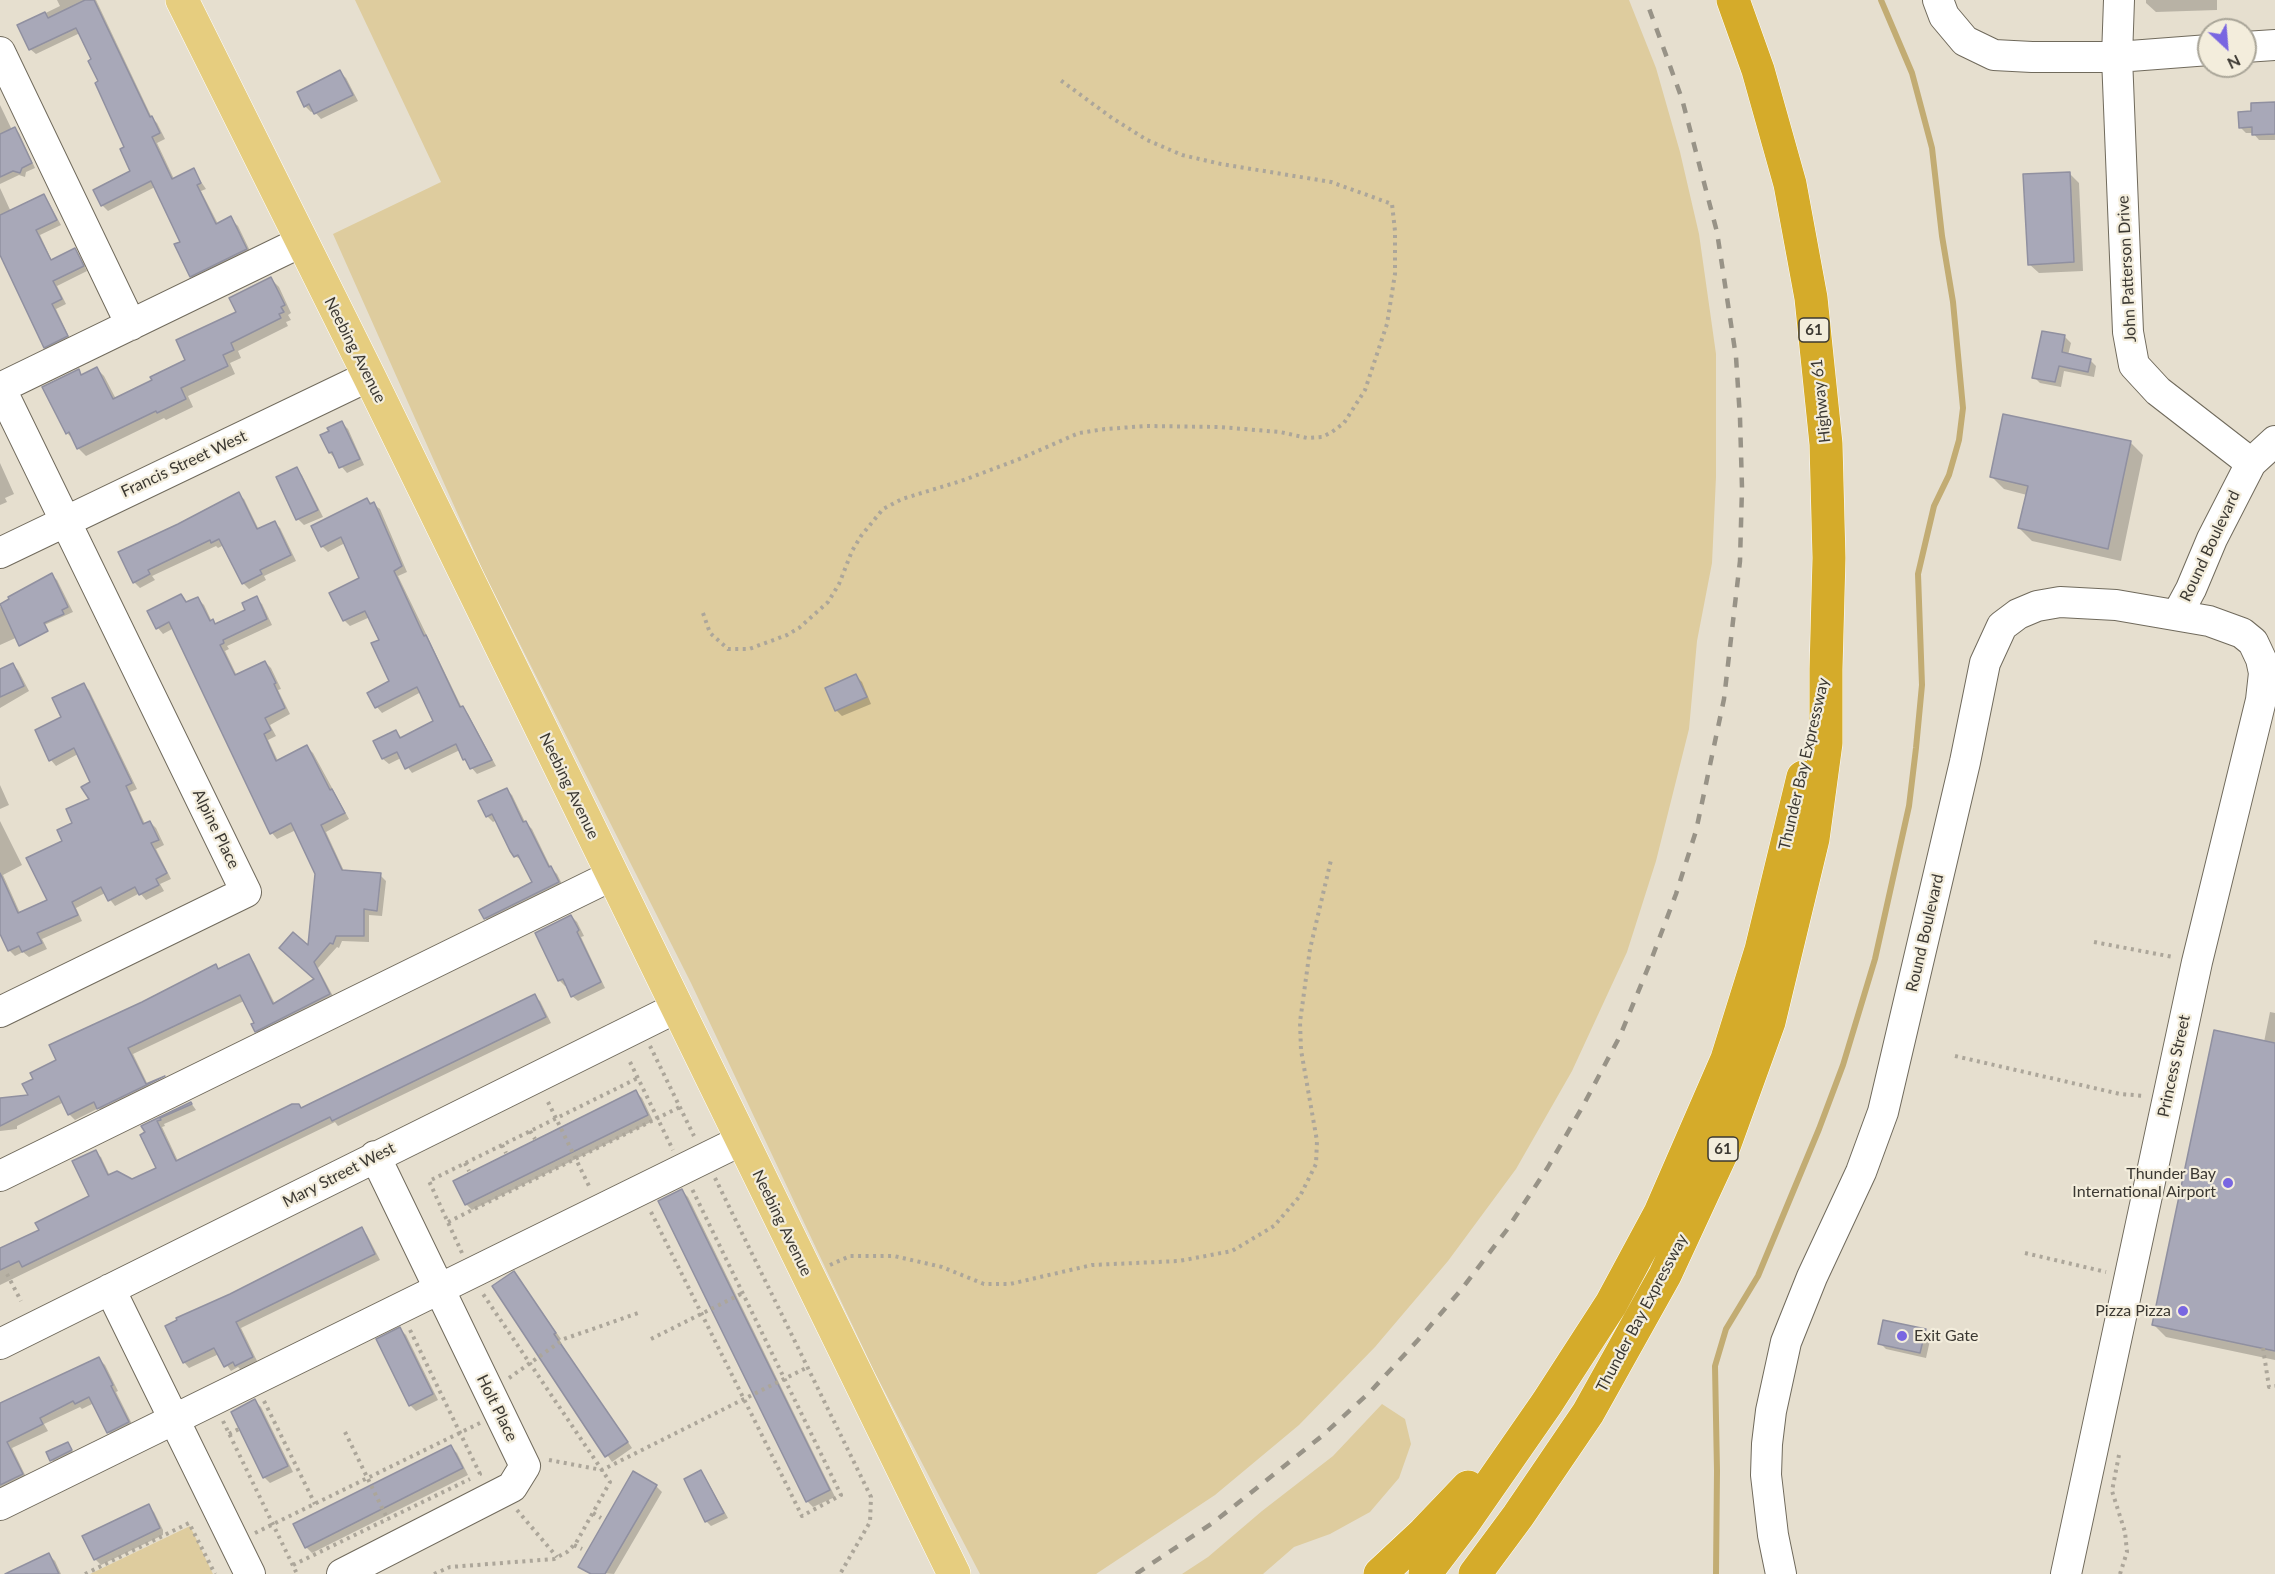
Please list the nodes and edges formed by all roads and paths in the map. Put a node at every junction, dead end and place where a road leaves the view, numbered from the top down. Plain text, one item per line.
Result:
1 (182, 0) edge
2 (1733, 0) edge
3 (1938, 0) edge
4 (2119, 0) edge
5 (2275, 45) edge
6 (2257, 46) edge
7 (2197, 51) edge
8 (0, 52) edge
9 (2117, 57) junction
10 (1059, 79) dead end
11 (301, 242) junction
12 (131, 325) junction
13 (369, 376) junction
14 (0, 388) edge
15 (2275, 441) edge
16 (2251, 463) junction
17 (65, 520) junction
18 (0, 553) edge
19 (703, 613) dead end
20 (2176, 615) junction
21 (1826, 669) junction
22 (1331, 860) dead end
23 (613, 875) junction
24 (2094, 942) dead end
25 (2197, 962) junction
26 (678, 1007) junction
27 (0, 1012) edge
28 (641, 1026) junction
29 (1955, 1056) dead end
30 (630, 1062) dead end
31 (638, 1078) junction
32 (615, 1090) junction
33 (618, 1096) dead end
34 (2167, 1098) junction
35 (548, 1102) dead end
36 (582, 1105) junction
37 (680, 1107) junction
38 (586, 1112) dead end
39 (556, 1118) junction
40 (657, 1119) junction
41 (531, 1131) junction
42 (534, 1139) dead end
43 (742, 1140) junction
44 (502, 1144) junction
45 (506, 1153) dead end
46 (375, 1156) junction
47 (576, 1159) junction
48 (465, 1163) junction
49 (694, 1164) junction
50 (469, 1171) dead end
51 (0, 1176) edge
52 (601, 1210) junction
53 (650, 1211) dead end
54 (448, 1221) junction
55 (672, 1238) dead end
56 (665, 1241) junction
57 (2025, 1253) dead end
58 (687, 1269) dead end
59 (681, 1272) junction
60 (472, 1273) junction
61 (7, 1274) dead end
62 (807, 1276) junction
63 (2129, 1277) junction
64 (110, 1289) junction
65 (439, 1290) junction
66 (743, 1293) junction
67 (21, 1301) dead end
68 (500, 1305) dead end
69 (400, 1309) junction
70 (494, 1310) dead end
71 (638, 1313) dead end
72 (701, 1314) junction
73 (714, 1324) dead end
74 (708, 1328) junction
75 (521, 1334) dead end
76 (513, 1338) dead end
77 (651, 1339) dead end
78 (723, 1341) dead end
79 (0, 1344) edge
80 (716, 1344) junction
81 (2263, 1348) dead end
82 (730, 1355) dead end
83 (724, 1359) junction
84 (808, 1367) junction
85 (785, 1379) junction
86 (743, 1384) dead end
87 (553, 1385) dead end
88 (2275, 1386) edge
89 (738, 1387) junction
90 (547, 1388) dead end
91 (213, 1400) junction
92 (263, 1400) dead end
93 (744, 1400) junction
94 (494, 1403) junction
95 (1547, 1403) junction
96 (572, 1413) dead end
97 (566, 1417) dead end
98 (174, 1419) junction
99 (239, 1429) dead end
100 (345, 1432) dead end
101 (460, 1433) junction
102 (229, 1434) junction
103 (519, 1455) junction
104 (252, 1463) dead end
105 (244, 1466) junction
106 (367, 1478) junction
107 (610, 1482) dead end
108 (618, 1485) dead end
109 (502, 1493) junction
110 (802, 1501) dead end
111 (315, 1504) junction
112 (796, 1504) junction
113 (0, 1505) edge
114 (593, 1513) dead end
115 (600, 1518) dead end
116 (273, 1524) junction
117 (394, 1532) junction
118 (234, 1543) junction
119 (574, 1545) dead end
120 (582, 1549) dead end
121 (557, 1557) dead end
122 (292, 1565) junction
123 (85, 1574) edge
124 (215, 1574) edge
125 (250, 1574) edge
126 (297, 1574) edge
127 (342, 1574) edge
128 (840, 1574) edge
129 (954, 1574) edge
130 (1380, 1574) edge
131 (1425, 1574) edge
132 (1476, 1574) edge
133 (1781, 1574) edge
134 (2066, 1574) edge

1 - 11 main road, Neebing Avenue
2 - 21 highway, Highway 61 / 61
3 - 9 street
4 - 9 street, John Patterson Drive
5 - 6 street
7 - 9 street
8 - 12 street
9 - 16 street, John Patterson Drive
10 - 19 path
11 - 12 street
11 - 13 main road, Neebing Avenue
12 - 14 street
13 - 17 street, Francis Street West
13 - 23 main road, Neebing Avenue
14 - 17 street
15 - 16 street
16 - 20 street, Round Boulevard
17 - 18 street, Francis Street West
17 - 27 street, Alpine Place
20 - 25 street, Princess Street
20 - 133 street, Round Boulevard
21 - 95 highway, Thunder Bay Expressway / 61
21 - 132 highway, Thunder Bay Expressway / 61
22 - 62 path
23 - 26 main road, Neebing Avenue
23 - 51 street
24 - 25 path
25 - 34 street, Princess Street
26 - 28 street, Mary Street West
26 - 43 main road, Neebing Avenue
28 - 37 path
28 - 46 street, Mary Street West
29 - 34 path
30 - 31 path
31 - 32 path
31 - 40 path
32 - 33 path
32 - 36 path
34 - 63 street, Princess Street
35 - 39 path
36 - 38 path
36 - 39 path
37 - 40 path
37 - 49 path
39 - 41 path
39 - 47 path
40 - 47 path
40 - 49 path
41 - 42 path
41 - 44 path
43 - 49 street
43 - 62 main road, Neebing Avenue
44 - 45 path
44 - 48 path
46 - 64 street, Mary Street West
46 - 65 street, Holt Place
47 - 52 path
47 - 54 path
48 - 50 path
48 - 54 path
49 - 52 street
49 - 66 path
49 - 84 path
52 - 60 street
53 - 56 path
54 - 60 path
55 - 56 path
56 - 59 path
57 - 63 path
58 - 59 path
59 - 72 path
60 - 65 street
61 - 67 path
62 - 129 main road, Neebing Avenue
63 - 134 street, Princess Street
64 - 79 street, Mary Street West
64 - 98 street
65 - 69 street
65 - 94 street, Holt Place
66 - 72 path
66 - 85 path
68 - 70 path
69 - 91 street
69 - 101 path
71 - 94 path
72 - 74 path
72 - 77 path
73 - 74 path
74 - 80 path
75 - 76 path
78 - 80 path
80 - 83 path
81 - 88 path
82 - 83 path
83 - 89 path
84 - 85 path
84 - 128 path
85 - 93 path
85 - 112 path
86 - 89 path
87 - 90 path
89 - 93 path
91 - 98 street
91 - 102 path
92 - 111 path
93 - 103 path
93 - 112 path
94 - 101 path
94 - 103 street, Holt Place
95 - 130 highway
95 - 131 highway, Thunder Bay Expressway / 61
96 - 97 path
98 - 113 street
98 - 118 street
99 - 102 path
100 - 106 path
101 - 106 path
101 - 117 path
102 - 105 path
103 - 109 street, Holt Place
104 - 105 path
105 - 116 path
106 - 111 path
106 - 117 path
107 - 108 path
109 - 117 street, Holt Place
109 - 121 path
110 - 112 path
111 - 116 path
114 - 115 path
116 - 118 path
116 - 122 path
117 - 122 path
117 - 127 street, Holt Place
118 - 125 street
119 - 120 path
122 - 126 path
123 - 124 path

